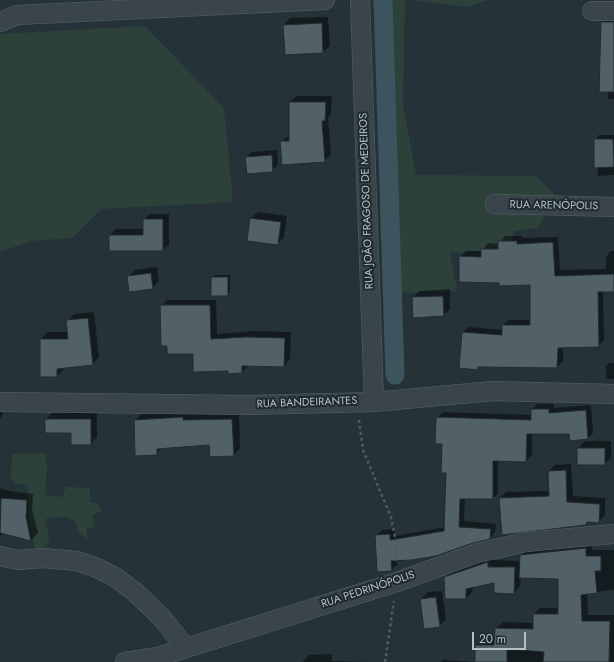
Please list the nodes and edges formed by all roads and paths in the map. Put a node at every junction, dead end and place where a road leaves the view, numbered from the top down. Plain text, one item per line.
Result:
1 (324, 0) edge
2 (360, 0) edge
3 (592, 11) dead end
4 (614, 11) edge
5 (0, 22) edge
6 (495, 204) dead end
7 (614, 207) edge
8 (614, 394) edge
9 (0, 402) edge
10 (367, 402) junction
11 (614, 534) edge
12 (0, 556) edge
13 (397, 582) junction
14 (186, 648) junction
15 (124, 662) edge
16 (385, 662) edge

1 - 5 street
2 - 10 street, RUA JOÃO FRAGOSO DE MEDEIROS
3 - 4 street
6 - 7 street, RUA ARENÓPOLIS
8 - 10 street, RUA BANDEIRANTES
9 - 10 street, RUA BANDEIRANTES
10 - 13 path
11 - 13 street, RUA PEDRINÓPOLIS
12 - 14 street
13 - 14 street, RUA PEDRINÓPOLIS
13 - 16 path
14 - 15 street, RUA PEDRINÓPOLIS

